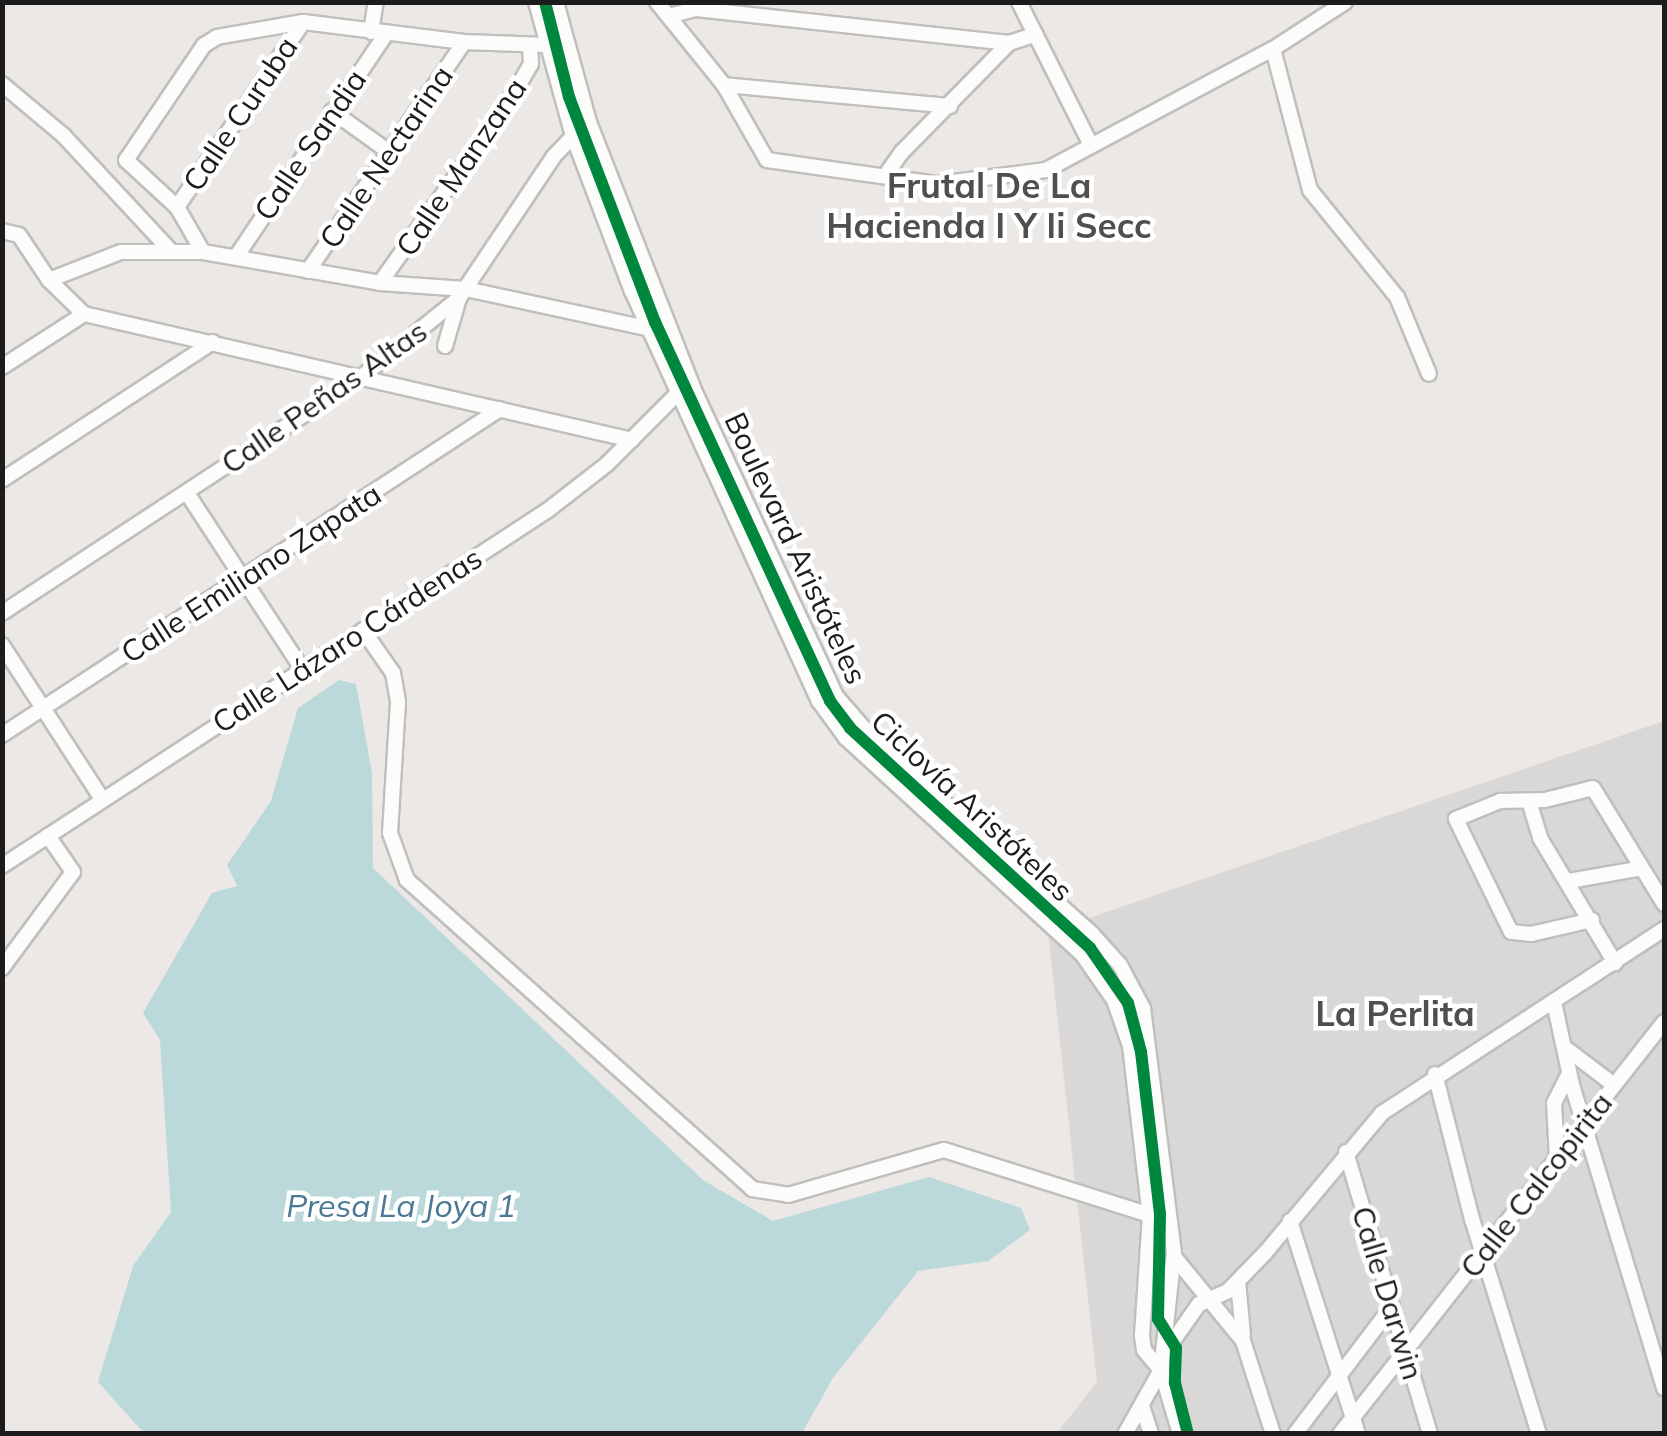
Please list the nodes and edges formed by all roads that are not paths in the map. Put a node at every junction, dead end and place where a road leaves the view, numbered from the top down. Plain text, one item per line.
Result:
1 (376, 2) edge
2 (536, 2) edge
3 (556, 2) edge
4 (1019, 2) edge
5 (1344, 2) edge
6 (661, 7) edge
7 (303, 22) junction
8 (378, 33) junction
9 (1036, 34) junction
10 (464, 42) junction
11 (1010, 44) junction
12 (547, 45) junction
13 (530, 47) junction
14 (1273, 49) junction
15 (2, 84) edge
16 (724, 85) junction
17 (950, 106) junction
18 (332, 111) junction
19 (589, 122) junction
20 (573, 136) junction
21 (1090, 143) junction
22 (388, 152) junction
23 (885, 176) junction
24 (178, 207) junction
25 (2, 231) edge
26 (170, 250) junction
27 (202, 252) junction
28 (236, 258) junction
29 (308, 271) junction
30 (49, 280) junction
31 (380, 283) junction
32 (462, 294) junction
33 (84, 314) junction
34 (647, 328) junction
35 (213, 342) junction
36 (445, 346) dead end
37 (2, 367) edge
38 (1428, 374) dead end
39 (360, 378) junction
40 (676, 394) junction
41 (500, 410) junction
42 (632, 440) junction
43 (2, 480) edge
44 (187, 493) junction
45 (243, 579) junction
46 (2, 613) edge
47 (363, 630) junction
48 (2, 646) edge
49 (302, 669) junction
50 (45, 708) junction
51 (2, 735) edge
52 (102, 799) junction
53 (1528, 801) junction
54 (978, 833) junction
55 (48, 836) junction
56 (966, 849) junction
57 (2, 866) edge
58 (1017, 866) junction
59 (1642, 868) junction
60 (1569, 881) junction
61 (1002, 882) junction
62 (1664, 904) edge
63 (1592, 920) junction
64 (1664, 934) edge
65 (1615, 964) junction
66 (2, 968) edge
67 (1554, 1002) junction
68 (1664, 1022) edge
69 (1567, 1050) junction
70 (1435, 1074) junction
71 (1569, 1074) junction
72 (1614, 1085) junction
73 (1585, 1120) junction
74 (1346, 1152) junction
75 (1557, 1158) junction
76 (1150, 1215) junction
77 (1290, 1221) junction
78 (1486, 1252) junction
79 (1174, 1253) junction
80 (1238, 1282) junction
81 (1207, 1299) junction
82 (1392, 1306) junction
83 (1243, 1341) junction
84 (1404, 1347) junction
85 (1161, 1370) junction
86 (1340, 1371) junction
87 (1664, 1388) edge
88 (1143, 1409) junction
89 (1354, 1417) junction
90 (1125, 1434) edge
91 (1151, 1434) edge
92 (1180, 1434) edge
93 (1273, 1434) edge
94 (1295, 1434) edge
95 (1340, 1434) edge
96 (1358, 1434) edge
97 (1430, 1434) edge
98 (1539, 1434) edge

1 - 8 street
2 - 12 street, Boulevard Aristóteles
3 - 19 street, Boulevard Aristóteles
4 - 9 street
5 - 14 street
6 - 11 street
6 - 16 street
7 - 8 street
7 - 24 street, Calle Curuba
7 - 24 street
8 - 10 street
8 - 18 street, Calle Sandia
9 - 11 street
9 - 21 street
10 - 13 street
10 - 22 street, Calle Nectarina
11 - 17 street
12 - 13 street
12 - 20 street, Boulevard Aristóteles
13 - 31 street, Calle Manzana
14 - 21 street
14 - 38 street
15 - 26 street
16 - 17 street
16 - 23 street
17 - 23 street
18 - 22 street
18 - 28 street, Calle Sandia
19 - 20 street, Calle Peñas Altas
19 - 54 street, Boulevard Aristóteles
20 - 32 street, Calle Peñas Altas
20 - 34 street, Boulevard Aristóteles
21 - 23 street
22 - 29 street, Calle Nectarina
24 - 27 street
25 - 30 street
26 - 27 street
26 - 30 street
27 - 28 street
28 - 29 street
29 - 31 street
30 - 33 street
31 - 32 street
32 - 34 street
32 - 36 street
32 - 39 street, Calle Peñas Altas
33 - 35 street
33 - 37 street
34 - 40 street, Boulevard Aristóteles
35 - 39 street
35 - 43 street
39 - 41 street
39 - 44 street, Calle Peñas Altas
40 - 42 street, Calle Lázaro Cárdenas
40 - 56 street, Boulevard Aristóteles
41 - 42 street
41 - 45 street, Calle Emiliano Zapata
42 - 47 street, Calle Lázaro Cárdenas
44 - 45 street
44 - 46 street, Calle Peñas Altas
45 - 49 street
45 - 50 street, Calle Emiliano Zapata
47 - 49 street, Calle Lázaro Cárdenas
47 - 76 street
48 - 50 street
49 - 52 street, Calle Lázaro Cárdenas
50 - 51 street, Calle Emiliano Zapata
50 - 52 street
52 - 55 street, Calle Lázaro Cárdenas
53 - 59 street
53 - 60 street
53 - 63 street
54 - 56 street
54 - 58 street, Boulevard Aristóteles
55 - 57 street, Calle Lázaro Cárdenas
55 - 66 street
56 - 61 street, Boulevard Aristóteles
58 - 61 street
58 - 79 street, Boulevard Aristóteles
59 - 60 street
59 - 62 street
60 - 63 street
61 - 76 street, Boulevard Aristóteles
63 - 65 street
64 - 65 street
65 - 67 street
67 - 69 street
67 - 70 street
68 - 72 street, Calle Calcopirita
69 - 71 street
69 - 72 street
70 - 74 street
70 - 78 street
71 - 73 street
71 - 75 street
72 - 73 street, Calle Calcopirita
73 - 75 street, Calle Calcopirita
73 - 87 street
74 - 77 street
74 - 82 street, Calle Darwin
75 - 78 street, Calle Calcopirita
76 - 85 street, Boulevard Aristóteles
77 - 80 street
77 - 86 street
78 - 84 street, Calle Calcopirita
78 - 98 street
79 - 81 street
79 - 85 street, Boulevard Aristóteles
80 - 81 street
80 - 83 street
81 - 83 street
81 - 85 street
82 - 84 street, Calle Darwin
82 - 86 street
83 - 93 street
84 - 89 street, Calle Calcopirita
84 - 97 street, Calle Darwin
85 - 88 street
85 - 92 street, Boulevard Aristóteles
86 - 89 street
86 - 94 street
88 - 90 street
88 - 91 street
89 - 95 street, Calle Calcopirita
89 - 96 street

